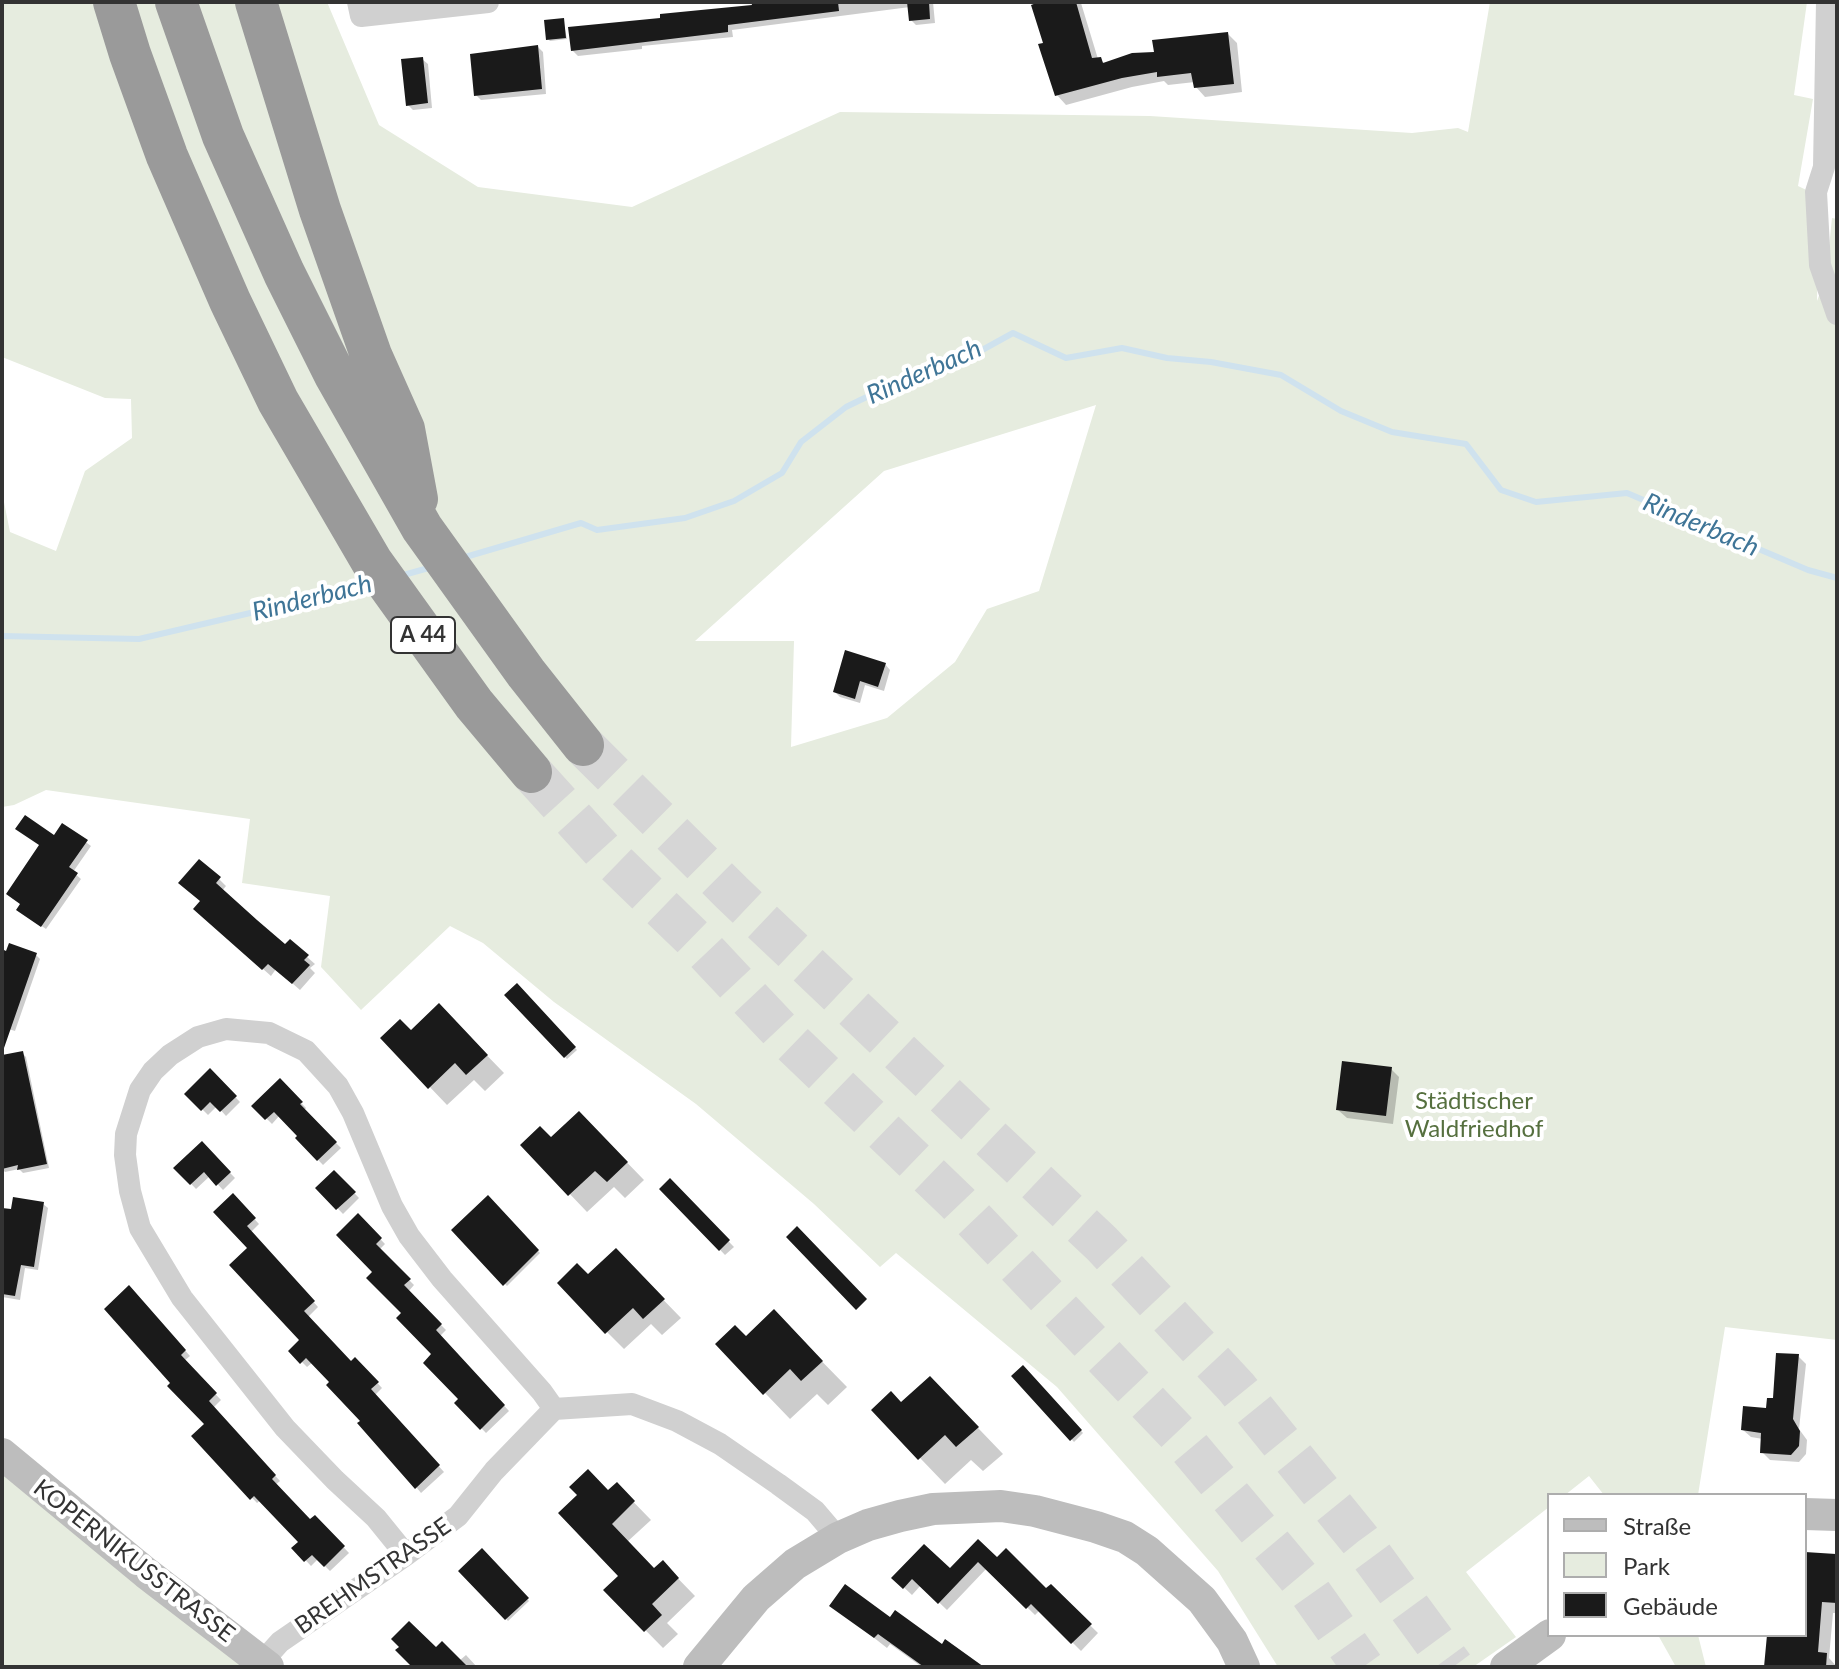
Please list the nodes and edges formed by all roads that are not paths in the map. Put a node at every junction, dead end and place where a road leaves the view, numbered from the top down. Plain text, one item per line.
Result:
1 (114, 2) edge
2 (176, 2) edge
3 (256, 2) edge
4 (358, 2) edge
5 (488, 2) edge
6 (1827, 2) edge
7 (1837, 314) edge
8 (422, 528) junction
9 (583, 745) tunnel mouth
10 (531, 772) tunnel mouth
11 (554, 1409) junction
12 (2, 1454) edge
13 (1807, 1514) edge
14 (1837, 1515) edge
15 (838, 1538) junction
16 (406, 1555) junction
17 (1547, 1637) edge
18 (265, 1665) edge
19 (699, 1667) edge
20 (1244, 1667) edge
21 (1506, 1667) edge

1 - 10 highway, A 44
2 - 8 highway, A 44
3 - 8 highway
4 - 5 street
6 - 7 street
8 - 9 highway, A 44
11 - 15 street
11 - 16 street, BREHMSTRASSE
11 - 16 street
12 - 18 street, KOPERNIKUSSTRASSE
13 - 14 street
15 - 19 street
15 - 20 street
16 - 18 street, BREHMSTRASSE
17 - 21 street

